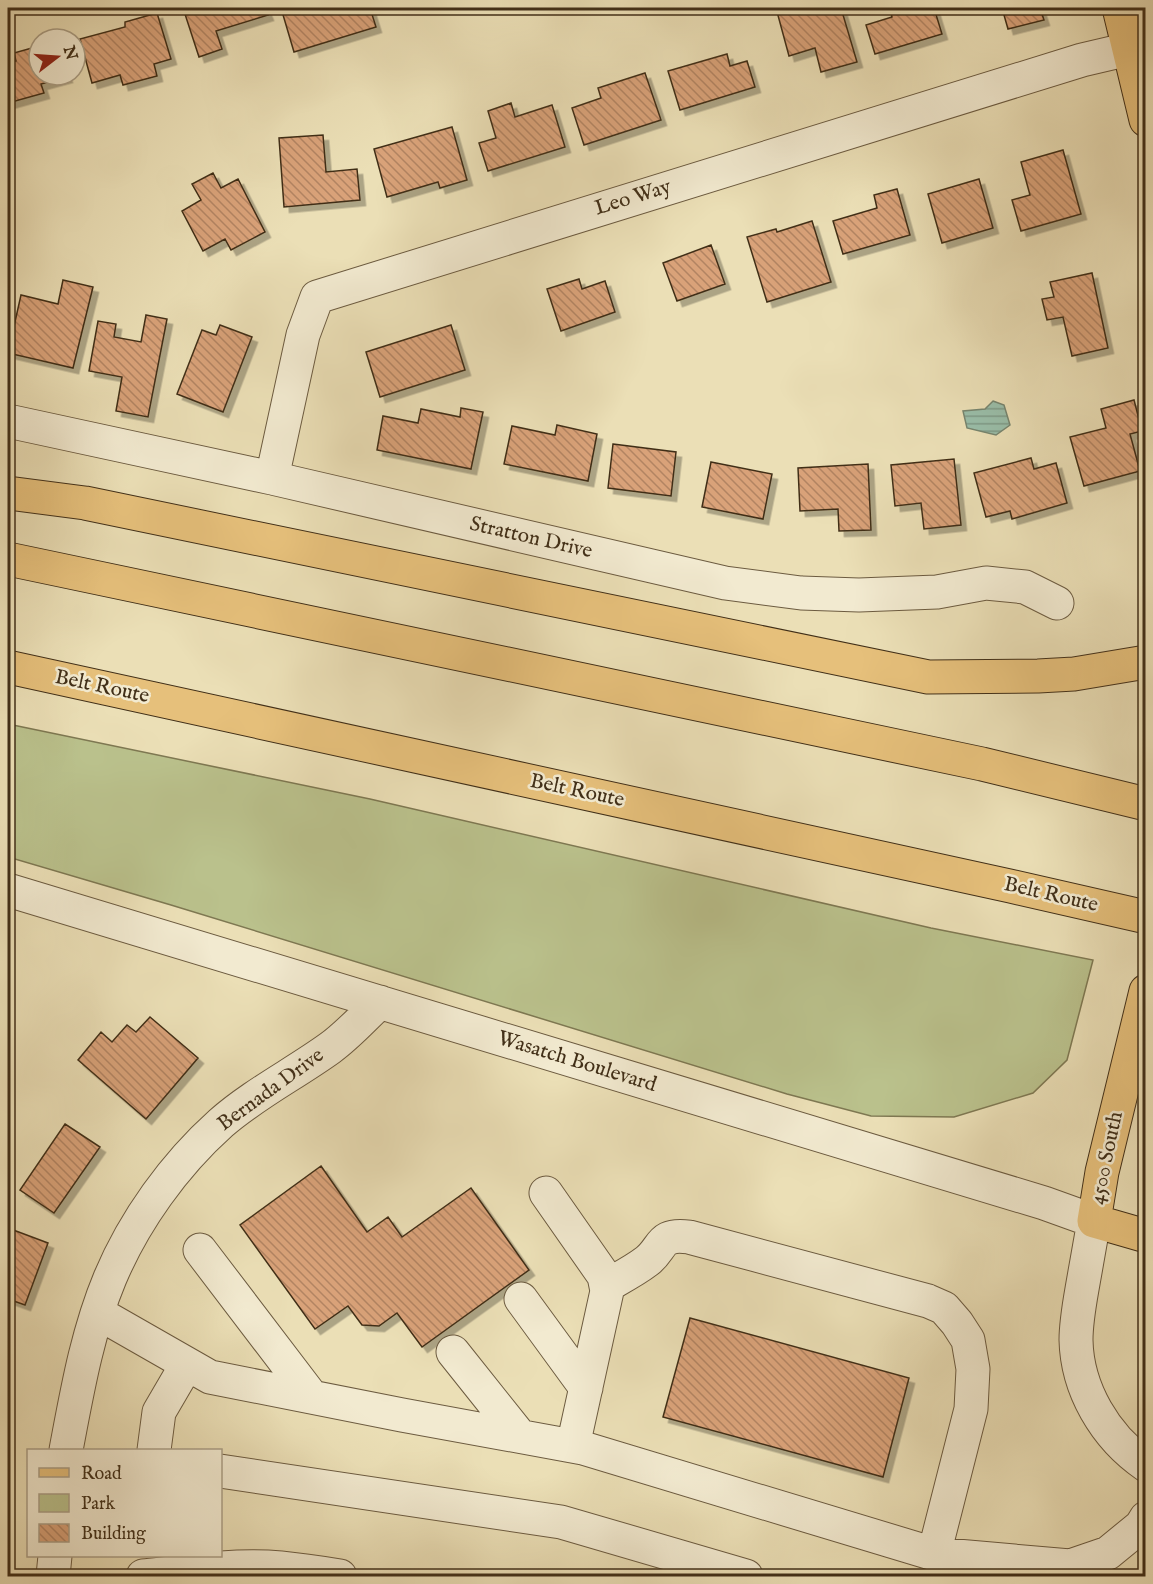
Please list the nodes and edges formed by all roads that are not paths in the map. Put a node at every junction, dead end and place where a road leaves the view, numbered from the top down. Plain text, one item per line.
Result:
1 (1119, 8) edge
2 (1129, 49) junction
3 (1146, 120) edge
4 (8, 420) edge
5 (272, 478) junction
6 (8, 493) edge
7 (8, 559) edge
8 (1057, 603) dead end
9 (1146, 662) edge
10 (8, 667) edge
11 (1146, 804) edge
12 (8, 890) edge
13 (1146, 917) edge
14 (1143, 1001) edge
15 (380, 1002) junction
16 (546, 1193) dead end
17 (1094, 1221) junction
18 (1146, 1236) edge
19 (201, 1250) dead end
20 (606, 1286) junction
21 (521, 1299) dead end
22 (98, 1313) junction
23 (453, 1352) dead end
24 (187, 1364) junction
25 (586, 1388) junction
26 (312, 1397) junction
27 (520, 1436) junction
28 (573, 1446) junction
29 (66, 1449) edge
30 (154, 1449) edge
31 (1146, 1464) edge
32 (222, 1471) edge
33 (1146, 1518) edge
34 (934, 1554) junction
35 (55, 1557) edge
36 (53, 1576) edge
37 (143, 1576) edge
38 (340, 1576) edge
39 (746, 1576) edge

1 - 2 main road
2 - 3 main road
2 - 5 street, Leo Way
4 - 5 street, Stratton Drive
5 - 8 street, Stratton Drive
6 - 9 main road
7 - 11 main road
10 - 13 main road, Belt Route
12 - 15 street, Wasatch Boulevard
14 - 17 main road, 4500 South
15 - 17 street, Wasatch Boulevard
15 - 22 street, Bernada Drive
16 - 20 street
17 - 18 main road, Wasatch Boulevard
17 - 31 street
19 - 26 street
20 - 25 street
20 - 34 street
21 - 25 street
22 - 24 street
22 - 29 street, Bernada Drive
23 - 27 street
24 - 26 street
24 - 30 street
25 - 28 street
26 - 27 street
27 - 28 street
28 - 34 street
32 - 39 street
33 - 34 street
35 - 36 street
37 - 38 street

